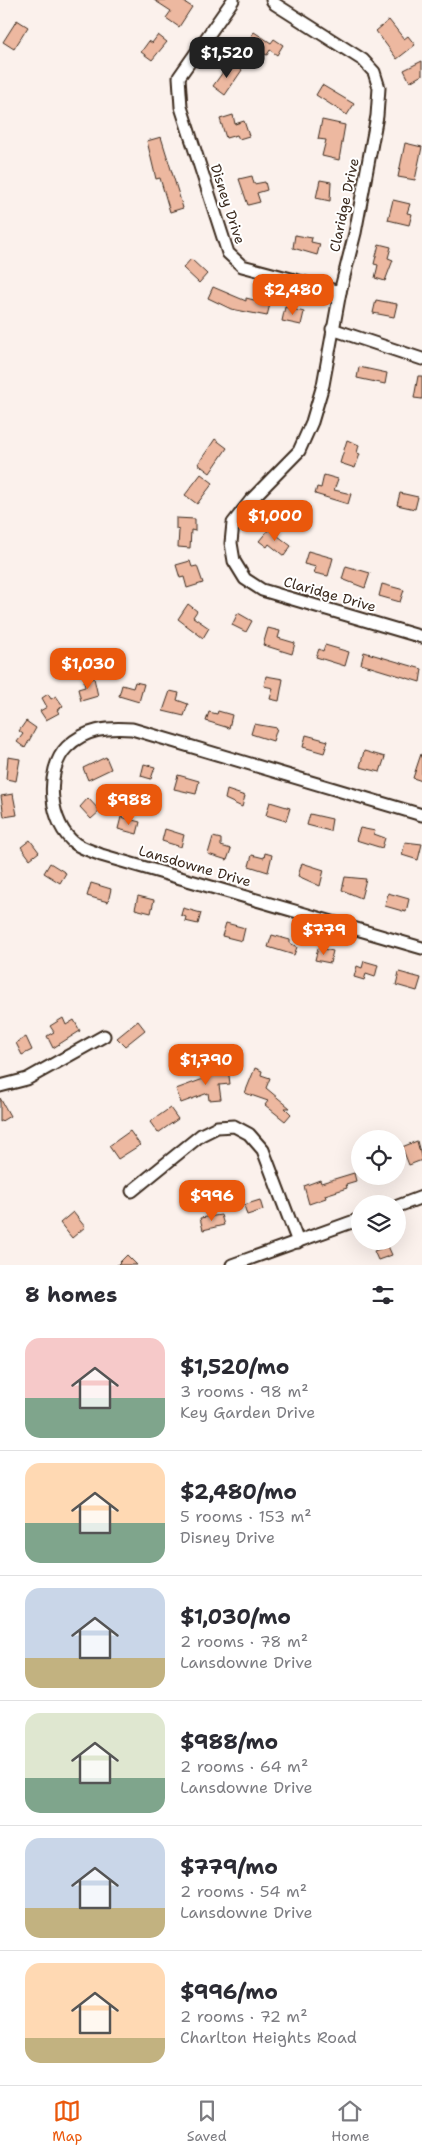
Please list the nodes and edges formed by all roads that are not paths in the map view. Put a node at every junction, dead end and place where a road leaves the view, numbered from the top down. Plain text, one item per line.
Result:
1 (233, 0) edge
2 (272, 0) edge
3 (340, 292) junction
4 (332, 329) junction
5 (422, 359) edge
6 (422, 637) edge
7 (422, 815) edge
8 (422, 948) edge
9 (104, 1036) dead end
10 (0, 1086) edge
11 (132, 1191) dead end
12 (422, 1198) edge
13 (406, 1203) edge
14 (351, 1222) edge
15 (298, 1242) junction
16 (232, 1265) edge

1 - 3 street, Disney Drive
2 - 3 street, Claridge Drive
3 - 4 street, Claridge Drive
4 - 5 street
4 - 6 street, Claridge Drive
7 - 8 street, Lansdowne Drive
9 - 10 street
11 - 15 street
12 - 13 street
14 - 15 street
15 - 16 street

